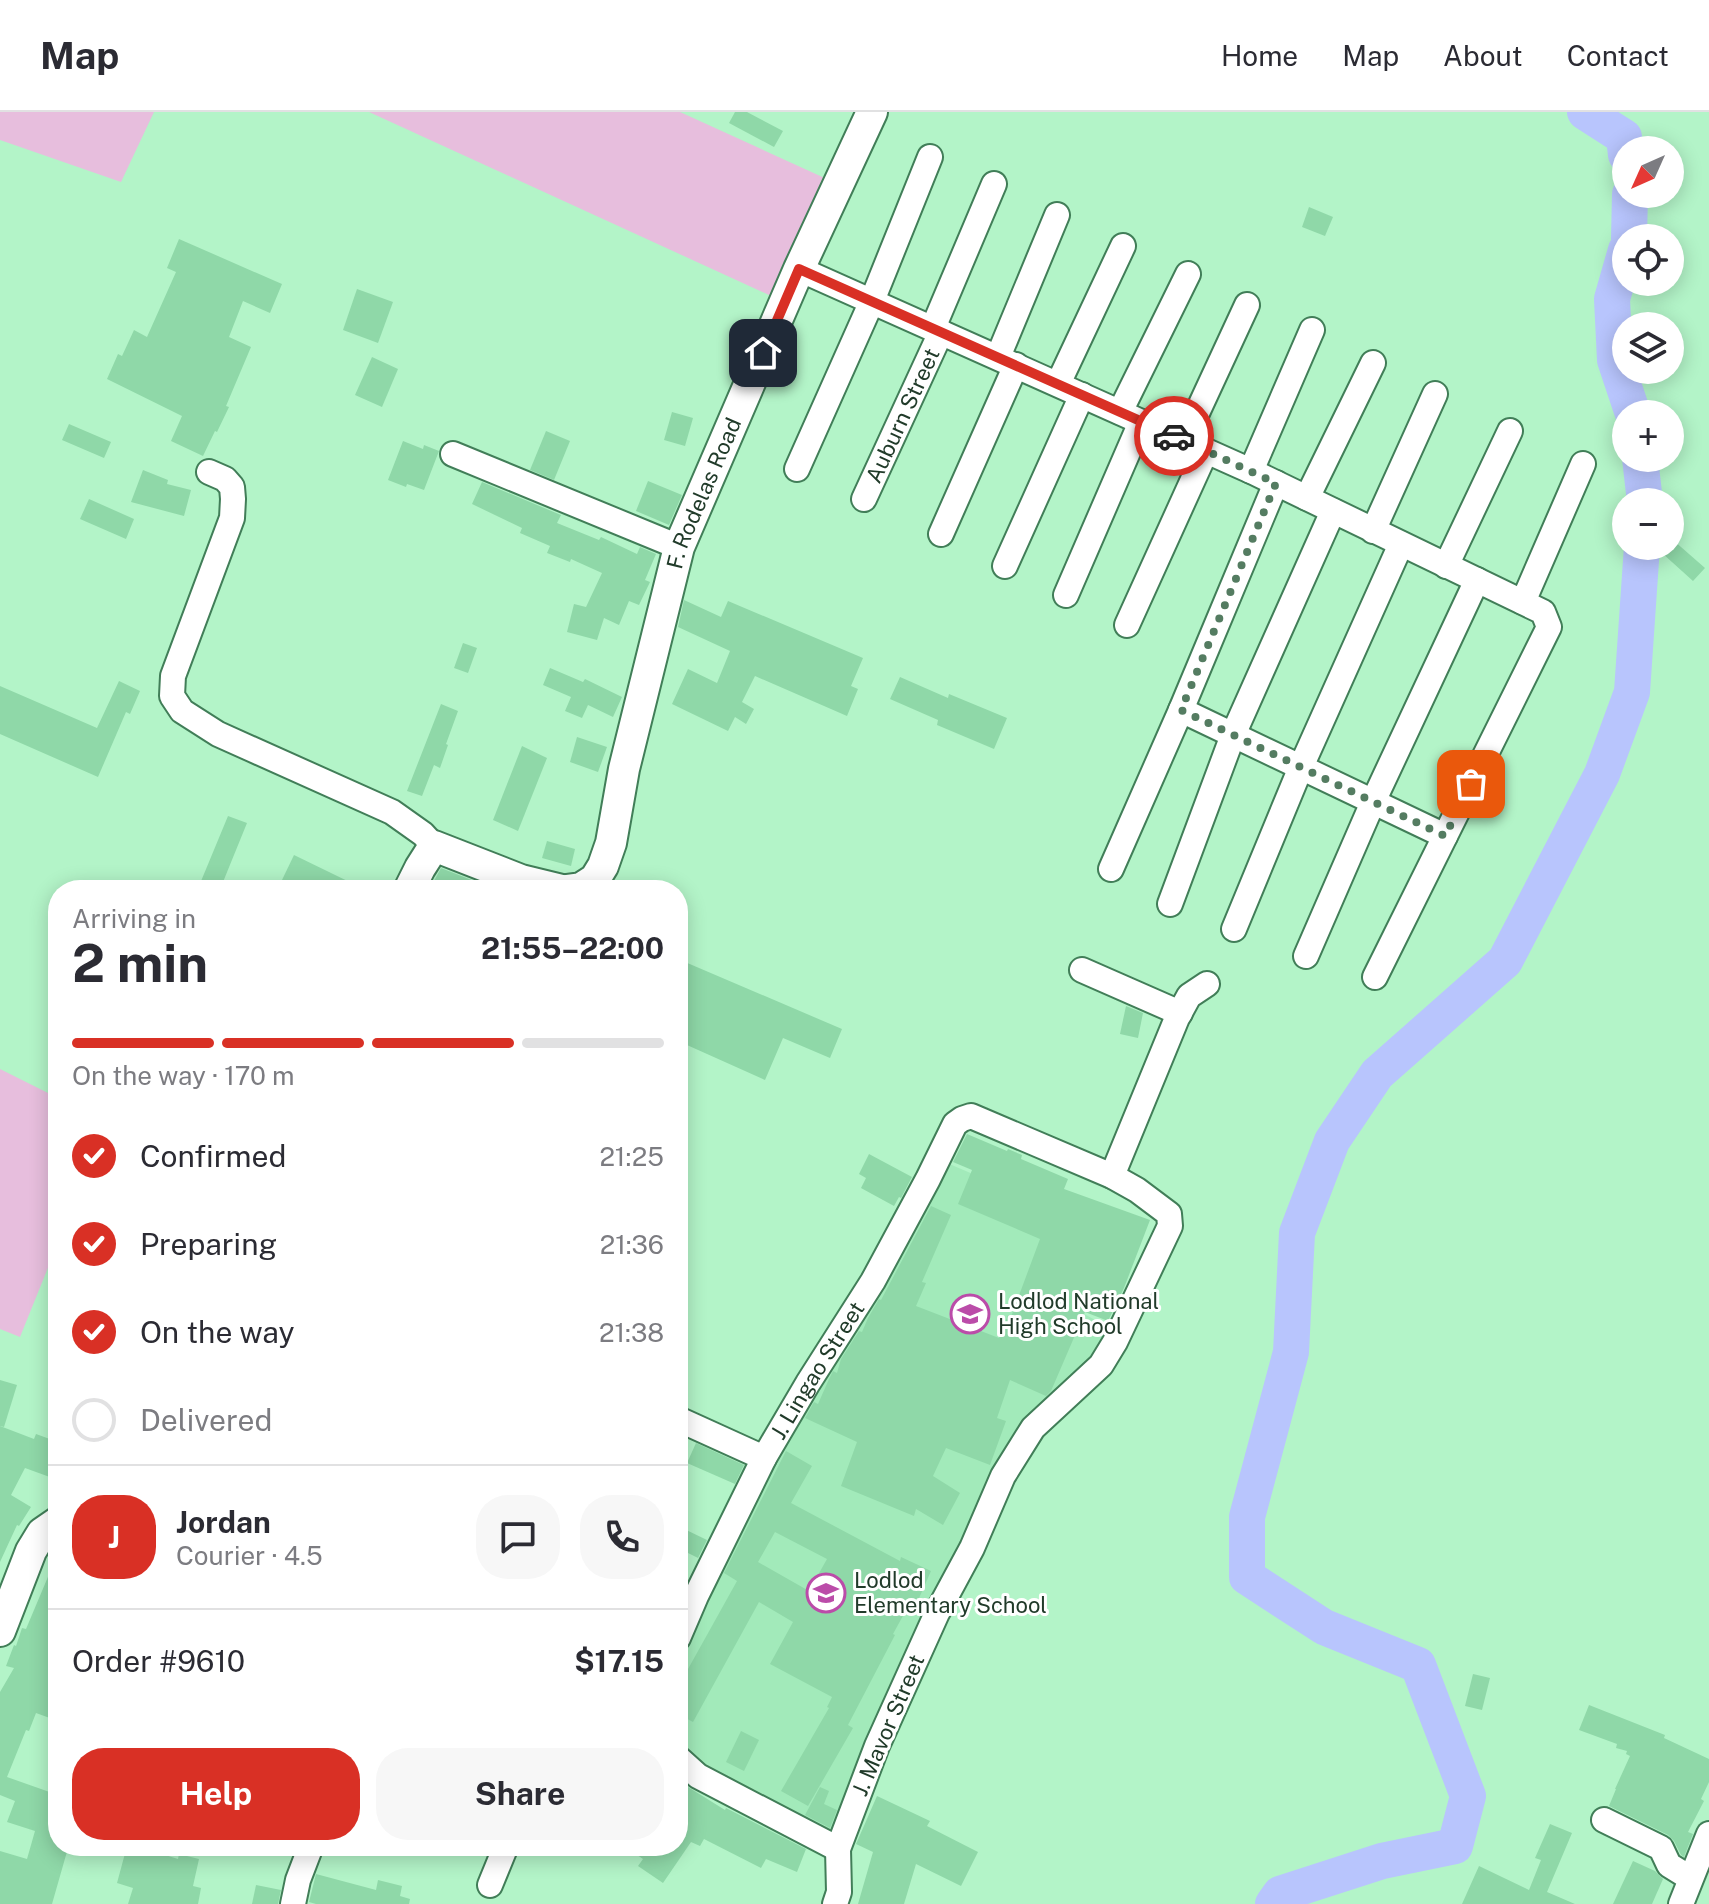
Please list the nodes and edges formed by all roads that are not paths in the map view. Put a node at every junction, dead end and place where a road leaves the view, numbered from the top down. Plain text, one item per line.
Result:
1 (872, 112) edge
2 (930, 157) dead end
3 (994, 184) dead end
4 (1057, 215) dead end
5 (1123, 246) dead end
6 (799, 269) junction
7 (1188, 274) dead end
8 (872, 301) junction
9 (1247, 305) dead end
10 (937, 330) junction
11 (1312, 330) dead end
12 (1007, 361) junction
13 (1373, 363) dead end
14 (1058, 384) junction
15 (1435, 394) dead end
16 (1082, 395) junction
17 (1131, 417) junction
18 (1510, 431) dead end
19 (1195, 446) junction
20 (453, 454) dead end
21 (1583, 464) dead end
22 (797, 469) dead end
23 (1251, 471) junction
24 (209, 472) dead end
25 (1276, 483) junction
26 (1307, 498) junction
27 (864, 499) dead end
28 (1333, 511) junction
29 (1373, 531) junction
30 (941, 534) dead end
31 (1401, 544) junction
32 (679, 547) junction
33 (1005, 566) dead end
34 (1446, 566) junction
35 (1477, 580) junction
36 (1066, 595) dead end
37 (1523, 602) junction
38 (1127, 625) dead end
39 (1181, 710) junction
40 (1233, 735) junction
41 (1301, 767) junction
42 (1373, 802) junction
43 (1445, 836) junction
44 (434, 846) junction
45 (1111, 869) dead end
46 (414, 880) edge
47 (521, 880) edge
48 (592, 880) edge
49 (1170, 904) dead end
50 (1234, 929) dead end
51 (1306, 956) dead end
52 (1082, 970) dead end
53 (1375, 977) dead end
54 (1207, 984) dead end
55 (1180, 1013) junction
56 (971, 1116) joint
57 (1112, 1176) junction
58 (688, 1424) edge
59 (764, 1458) junction
60 (48, 1529) edge
61 (688, 1615) edge
62 (0, 1631) edge
63 (688, 1767) edge
64 (1604, 1820) dead end
65 (1709, 1834) edge
66 (838, 1849) junction
67 (307, 1856) edge
68 (502, 1856) edge
69 (1690, 1878) junction
70 (490, 1885) dead end
71 (293, 1904) edge
72 (835, 1904) edge
73 (1681, 1904) edge

1 - 6 street, F. Rodelas Road
2 - 8 street
3 - 10 street, Auburn Street
4 - 12 street
5 - 14 street
6 - 8 street
6 - 32 street, F. Rodelas Road
7 - 17 street
8 - 10 street
8 - 22 street
9 - 19 street
10 - 12 street
10 - 27 street, Auburn Street
11 - 23 street
12 - 14 street
12 - 30 street
13 - 26 street
14 - 16 street
15 - 29 street
16 - 17 street
16 - 33 street
17 - 19 street
17 - 36 street
18 - 34 street
19 - 23 street
19 - 38 street
20 - 32 street
21 - 37 street
23 - 25 street
24 - 44 street
25 - 26 street
25 - 39 street
26 - 28 street
28 - 29 street
28 - 40 street
29 - 31 street
31 - 34 street
31 - 41 street
32 - 48 street, F. Rodelas Road
34 - 35 street
35 - 37 street
35 - 42 street
37 - 43 street
39 - 40 street
39 - 45 street
40 - 41 street
40 - 49 street
41 - 42 street
41 - 50 street
42 - 43 street
42 - 51 street
43 - 53 street
44 - 46 street
44 - 47 street
52 - 55 street
54 - 55 street
55 - 57 street
56 - 57 street, J. Mavor Street
56 - 59 street, J. Lingao Street
57 - 66 street, J. Mavor Street
58 - 59 street
59 - 61 street, J. Lingao Street
60 - 62 street
63 - 66 street
64 - 69 street
65 - 69 street
66 - 72 street, J. Mavor Street
67 - 71 street
68 - 70 street
69 - 73 street

